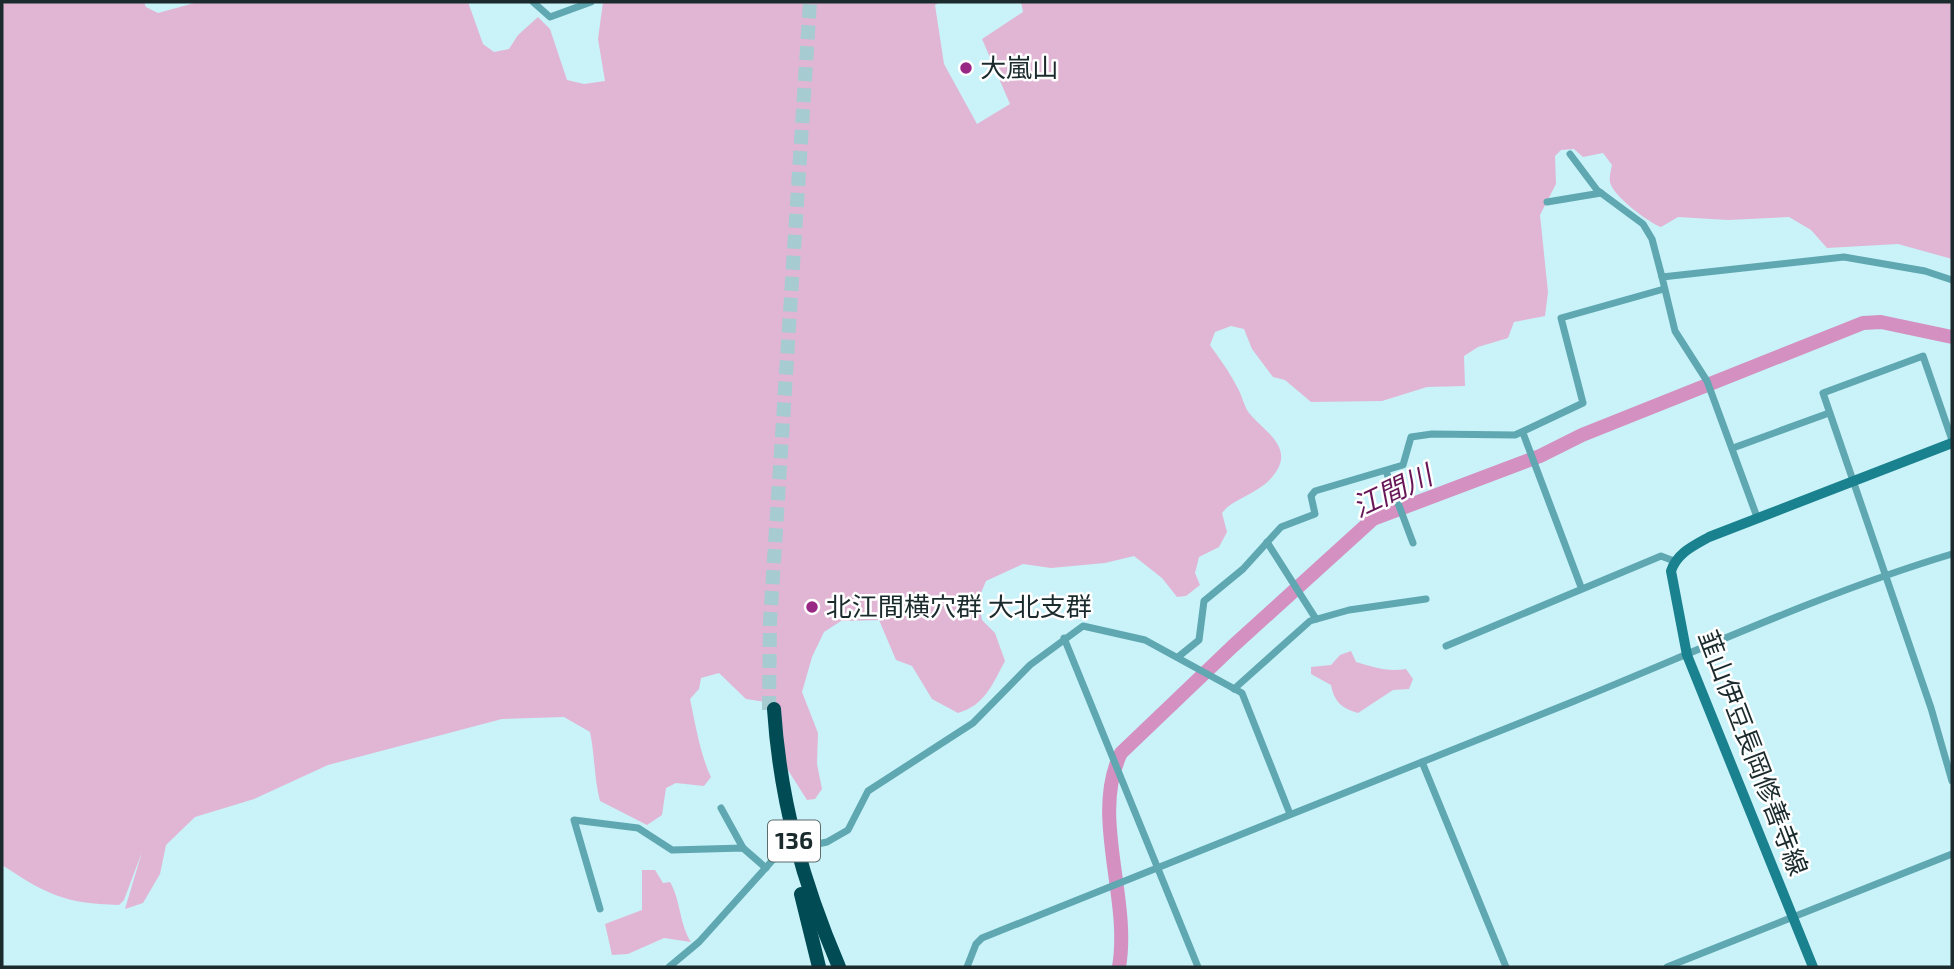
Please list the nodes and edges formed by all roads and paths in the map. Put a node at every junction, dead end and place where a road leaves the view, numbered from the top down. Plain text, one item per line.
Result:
1 (533, 2) edge
2 (592, 2) edge
3 (1570, 154) dead end
4 (1601, 193) junction
5 (1547, 202) dead end
6 (1662, 277) junction
7 (1952, 280) edge
8 (1664, 289) junction
9 (1829, 413) junction
10 (1523, 433) junction
11 (1952, 441) edge
12 (1733, 448) junction
13 (1386, 471) junction
14 (1853, 482) junction
15 (1758, 517) junction
16 (1267, 542) junction
17 (1413, 543) dead end
18 (1952, 554) edge
19 (1674, 561) junction
20 (1885, 574) junction
21 (1581, 587) junction
22 (1426, 598) dead end
23 (1316, 619) junction
24 (1064, 638) junction
25 (1446, 646) dead end
26 (1687, 655) junction
27 (1178, 657) junction
28 (1234, 689) junction
29 (1422, 762) junction
30 (1952, 781) edge
31 (721, 807) dead end
32 (1290, 814) junction
33 (743, 848) junction
34 (800, 848) dead end
35 (786, 850) dead end
36 (1952, 854) edge
37 (766, 867) junction
38 (1157, 868) junction
39 (600, 909) dead end
40 (1792, 918) junction
41 (669, 967) edge
42 (819, 967) edge
43 (839, 967) edge
44 (967, 967) edge
45 (1198, 967) edge
46 (1506, 967) edge
47 (1667, 967) edge
48 (1813, 967) edge

1 - 2 street
3 - 4 street
4 - 5 street
4 - 6 street
6 - 7 street
6 - 8 street
8 - 10 street
8 - 12 street
9 - 11 street
9 - 12 street
9 - 14 street
10 - 13 street
10 - 21 street
11 - 14 main road
12 - 15 street
13 - 16 street
13 - 17 street
14 - 15 main road
14 - 20 street
15 - 19 main road
16 - 23 street
16 - 27 street
18 - 20 street
19 - 21 street
19 - 26 main road, 韮山伊豆長岡修善寺線
20 - 26 street
20 - 30 street
21 - 25 street
22 - 23 street
23 - 28 street
24 - 27 street
24 - 34 street
24 - 38 street
26 - 29 street
26 - 40 main road, 韮山伊豆長岡修善寺線
27 - 28 street
28 - 32 street
29 - 32 street
29 - 46 street
31 - 33 street
32 - 38 street
33 - 37 street
33 - 39 street
35 - 37 street
36 - 40 street
37 - 41 street
38 - 44 street
38 - 45 street
40 - 47 street
40 - 48 main road, 韮山伊豆長岡修善寺線
42 - 43 highway, 136

